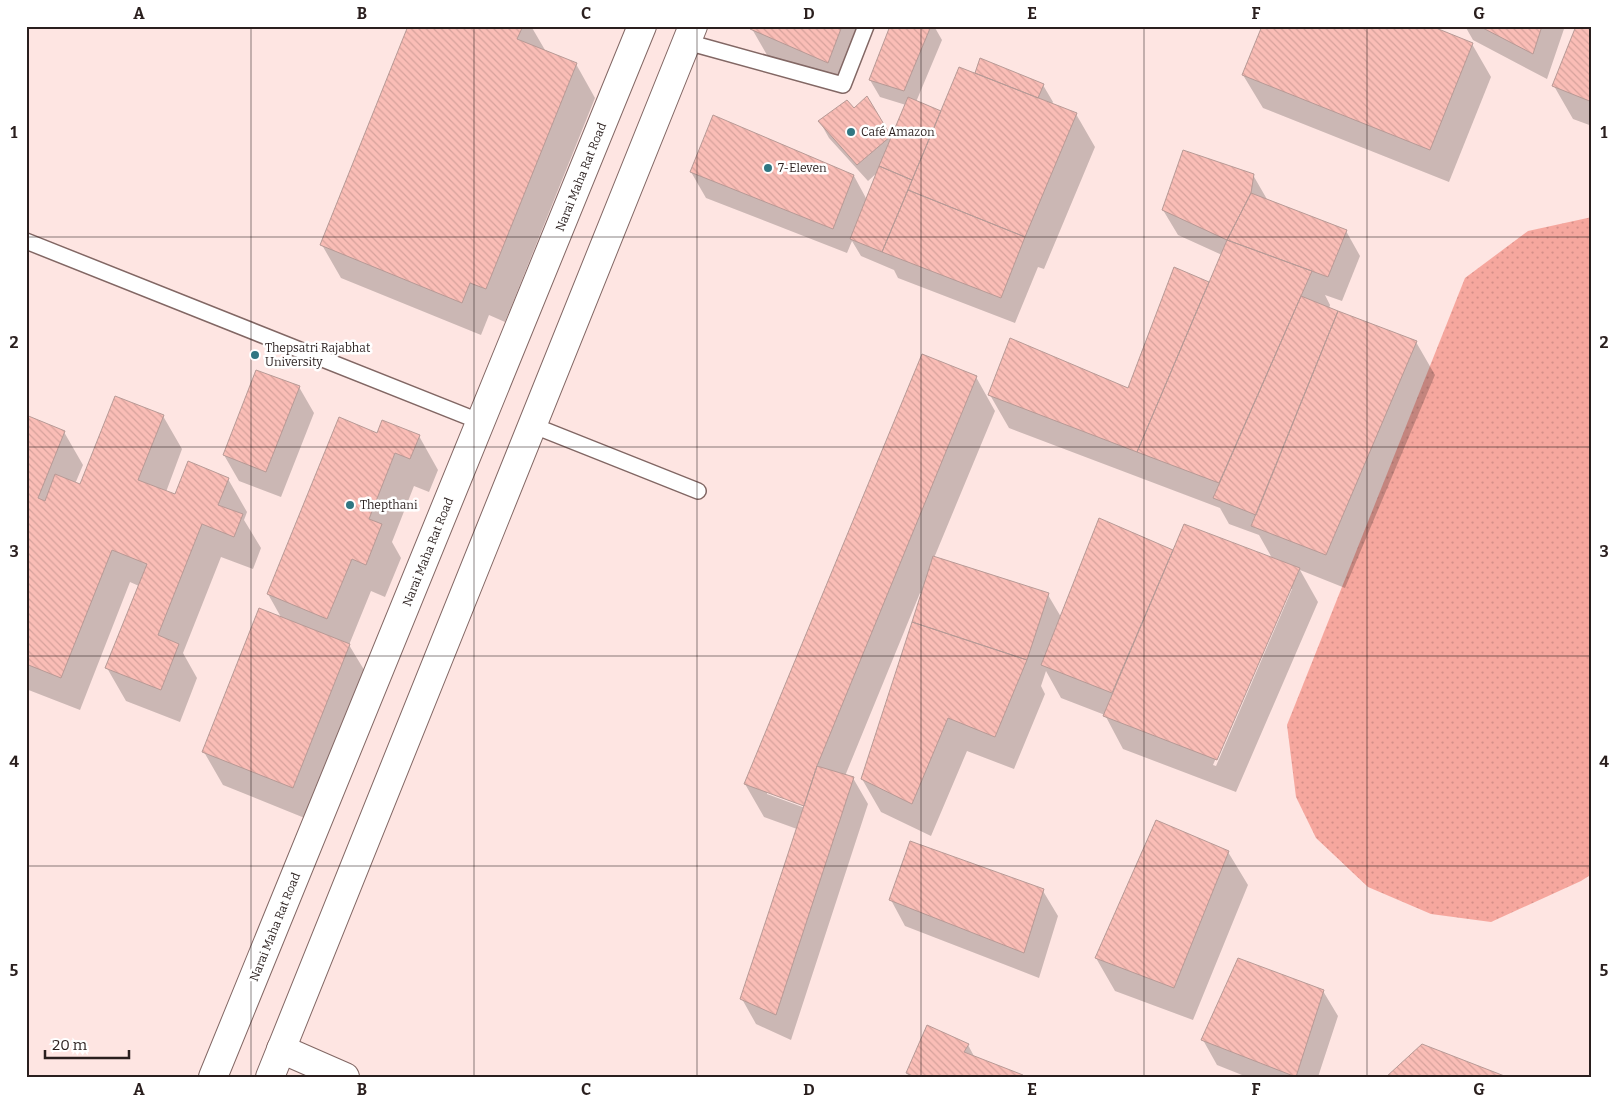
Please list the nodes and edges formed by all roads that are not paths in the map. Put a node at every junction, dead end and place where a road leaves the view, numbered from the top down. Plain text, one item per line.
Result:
1 (642, 26) edge
2 (866, 26) edge
3 (690, 34) edge
4 (26, 241) edge
5 (481, 422) junction
6 (532, 425) junction
7 (698, 491) dead end
8 (281, 1049) junction
9 (213, 1077) edge
10 (270, 1077) edge
11 (345, 1077) edge

1 - 5 main road, Narai Maha Rat Road
2 - 3 lane
3 - 6 main road
4 - 5 lane
5 - 9 main road, Narai Maha Rat Road
6 - 7 lane
6 - 8 main road
8 - 10 main road
8 - 11 main road

